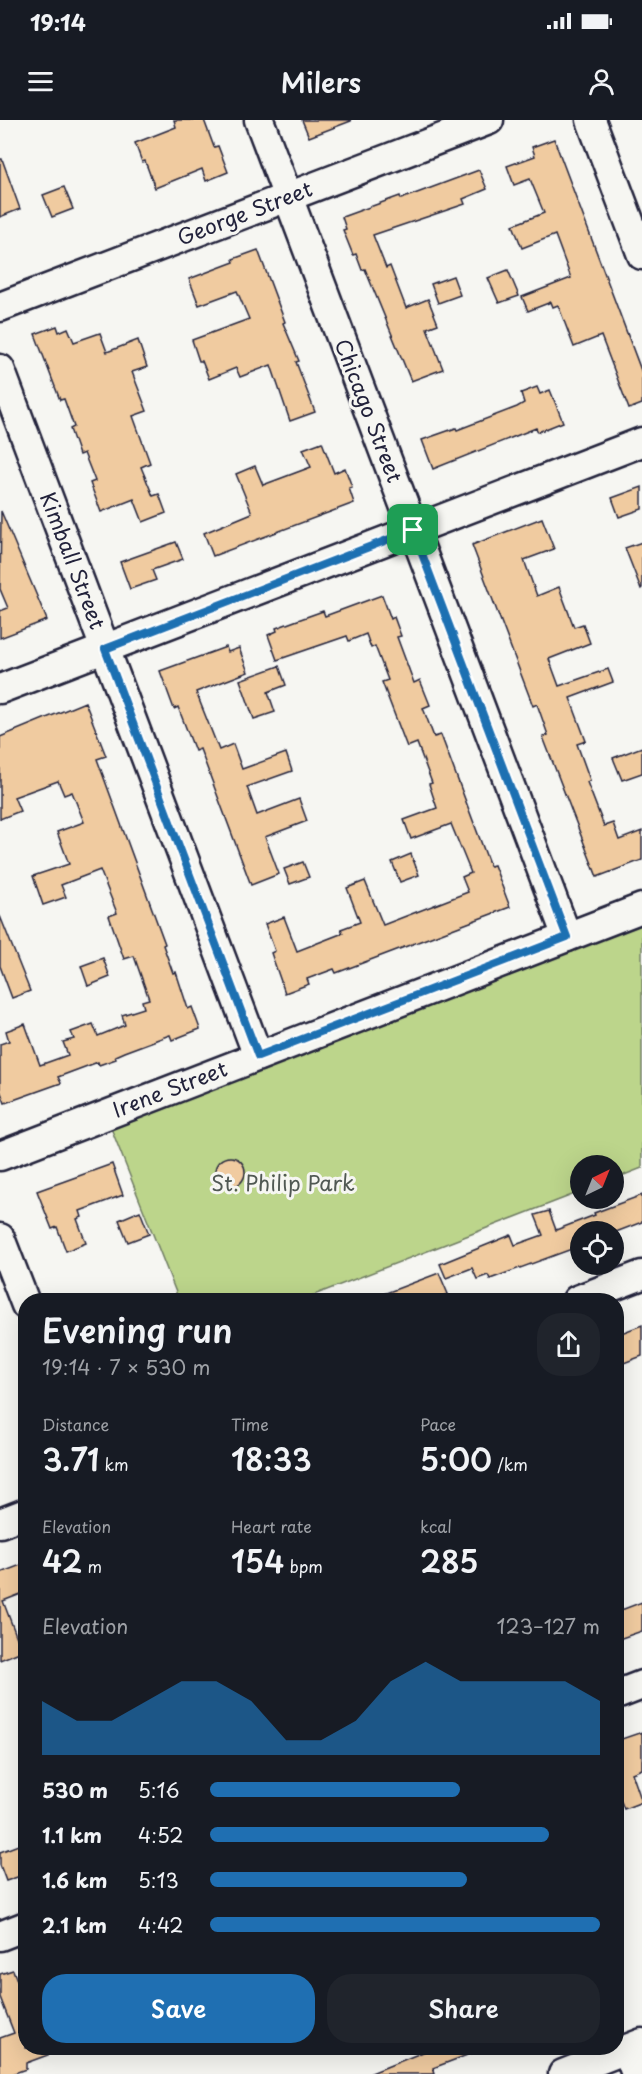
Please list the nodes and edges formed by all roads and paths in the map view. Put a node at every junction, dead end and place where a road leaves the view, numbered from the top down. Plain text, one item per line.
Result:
1 (259, 120) edge
2 (489, 120) edge
3 (591, 120) edge
4 (288, 197) junction
5 (639, 239) edge
6 (0, 307) edge
7 (0, 369) edge
8 (642, 442) edge
9 (413, 530) junction
10 (105, 649) junction
11 (0, 689) edge
12 (642, 908) edge
13 (567, 937) junction
14 (258, 1056) junction
15 (0, 1156) edge
16 (0, 1238) edge
17 (642, 1275) edge
18 (21, 1293) edge
19 (595, 1293) edge
20 (18, 1516) edge
21 (0, 1523) edge
22 (642, 1685) edge
23 (624, 1692) edge
24 (18, 1929) edge
25 (0, 1936) edge
26 (635, 2055) edge
27 (563, 2074) edge

1 - 4 street, Chicago Street
2 - 4 street, George Street
3 - 5 street
4 - 6 street, George Street
4 - 9 street, Chicago Street
7 - 10 street, Kimball Street
8 - 9 street
9 - 10 street
9 - 13 street, Chicago Street
10 - 11 street
10 - 14 street, Kimball Street
12 - 13 street, Irene Street
13 - 14 street, Irene Street
14 - 15 street, Irene Street
16 - 18 street
17 - 19 street
20 - 21 street
22 - 23 street
24 - 25 street
26 - 27 street

